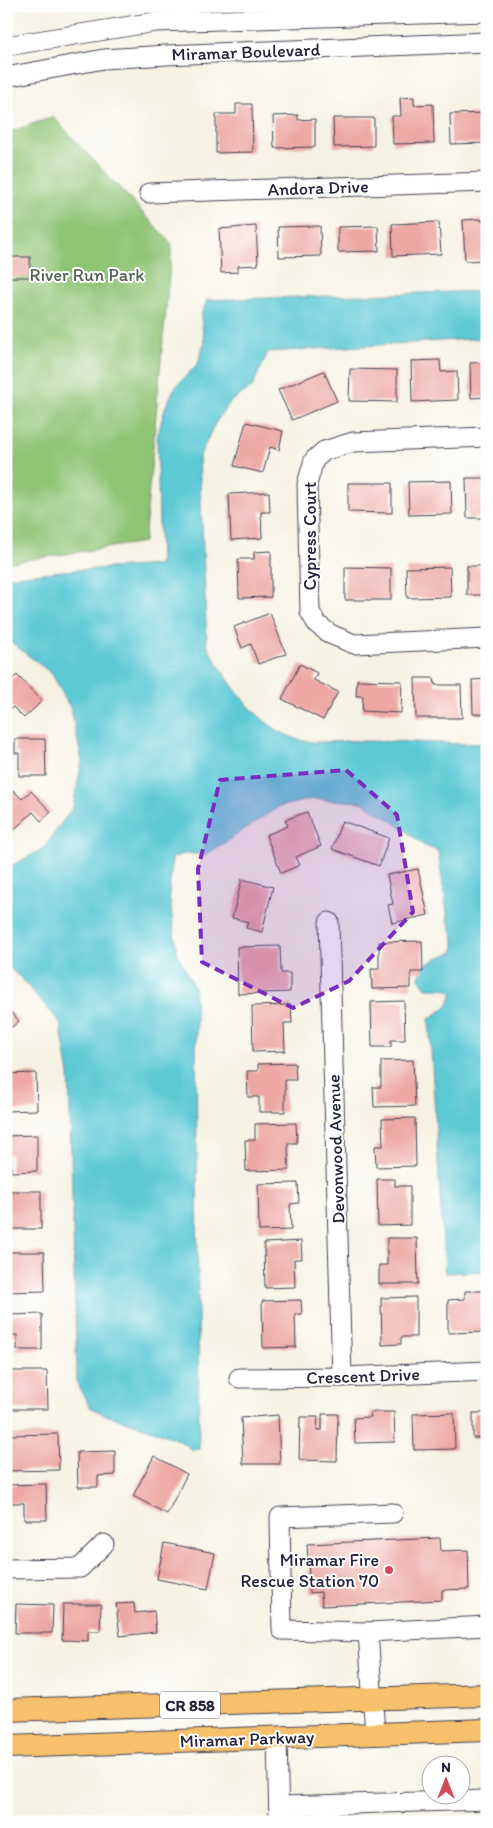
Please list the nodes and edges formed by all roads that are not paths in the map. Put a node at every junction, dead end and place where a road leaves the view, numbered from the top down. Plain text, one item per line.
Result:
1 (394, 10) edge
2 (487, 12) edge
3 (487, 42) edge
4 (396, 45) junction
5 (6, 46) edge
6 (6, 77) edge
7 (487, 182) edge
8 (149, 193) dead end
9 (487, 437) edge
10 (487, 638) edge
11 (330, 922) dead end
12 (487, 1371) edge
13 (342, 1377) junction
14 (239, 1378) dead end
15 (393, 1513) dead end
16 (104, 1544) dead end
17 (6, 1569) edge
18 (487, 1626) edge
19 (368, 1632) junction
20 (487, 1695) edge
21 (374, 1699) junction
22 (6, 1710) edge
23 (487, 1730) edge
24 (376, 1733) junction
25 (277, 1738) junction
26 (6, 1747) edge
27 (487, 1800) edge
28 (279, 1814) edge

1 - 2 street, Miramar Boulevard
1 - 4 street
1 - 5 street, Miramar Boulevard
3 - 4 street, Miramar Boulevard
4 - 6 street, Miramar Boulevard
7 - 8 street, Andora Drive
9 - 10 street, Cypress Court
11 - 13 street, Devonwood Avenue
12 - 13 street, Crescent Drive
13 - 14 street, Crescent Drive
15 - 19 street
16 - 17 street
18 - 19 street
19 - 21 street
20 - 21 main road, Miramar Parkway / CR 858
21 - 22 main road, Miramar Parkway / CR 858
21 - 24 street
23 - 24 main road, Miramar Parkway / CR 858
24 - 25 main road, Miramar Parkway / CR 858
25 - 26 main road, Miramar Parkway / CR 858
25 - 28 street
27 - 28 street

